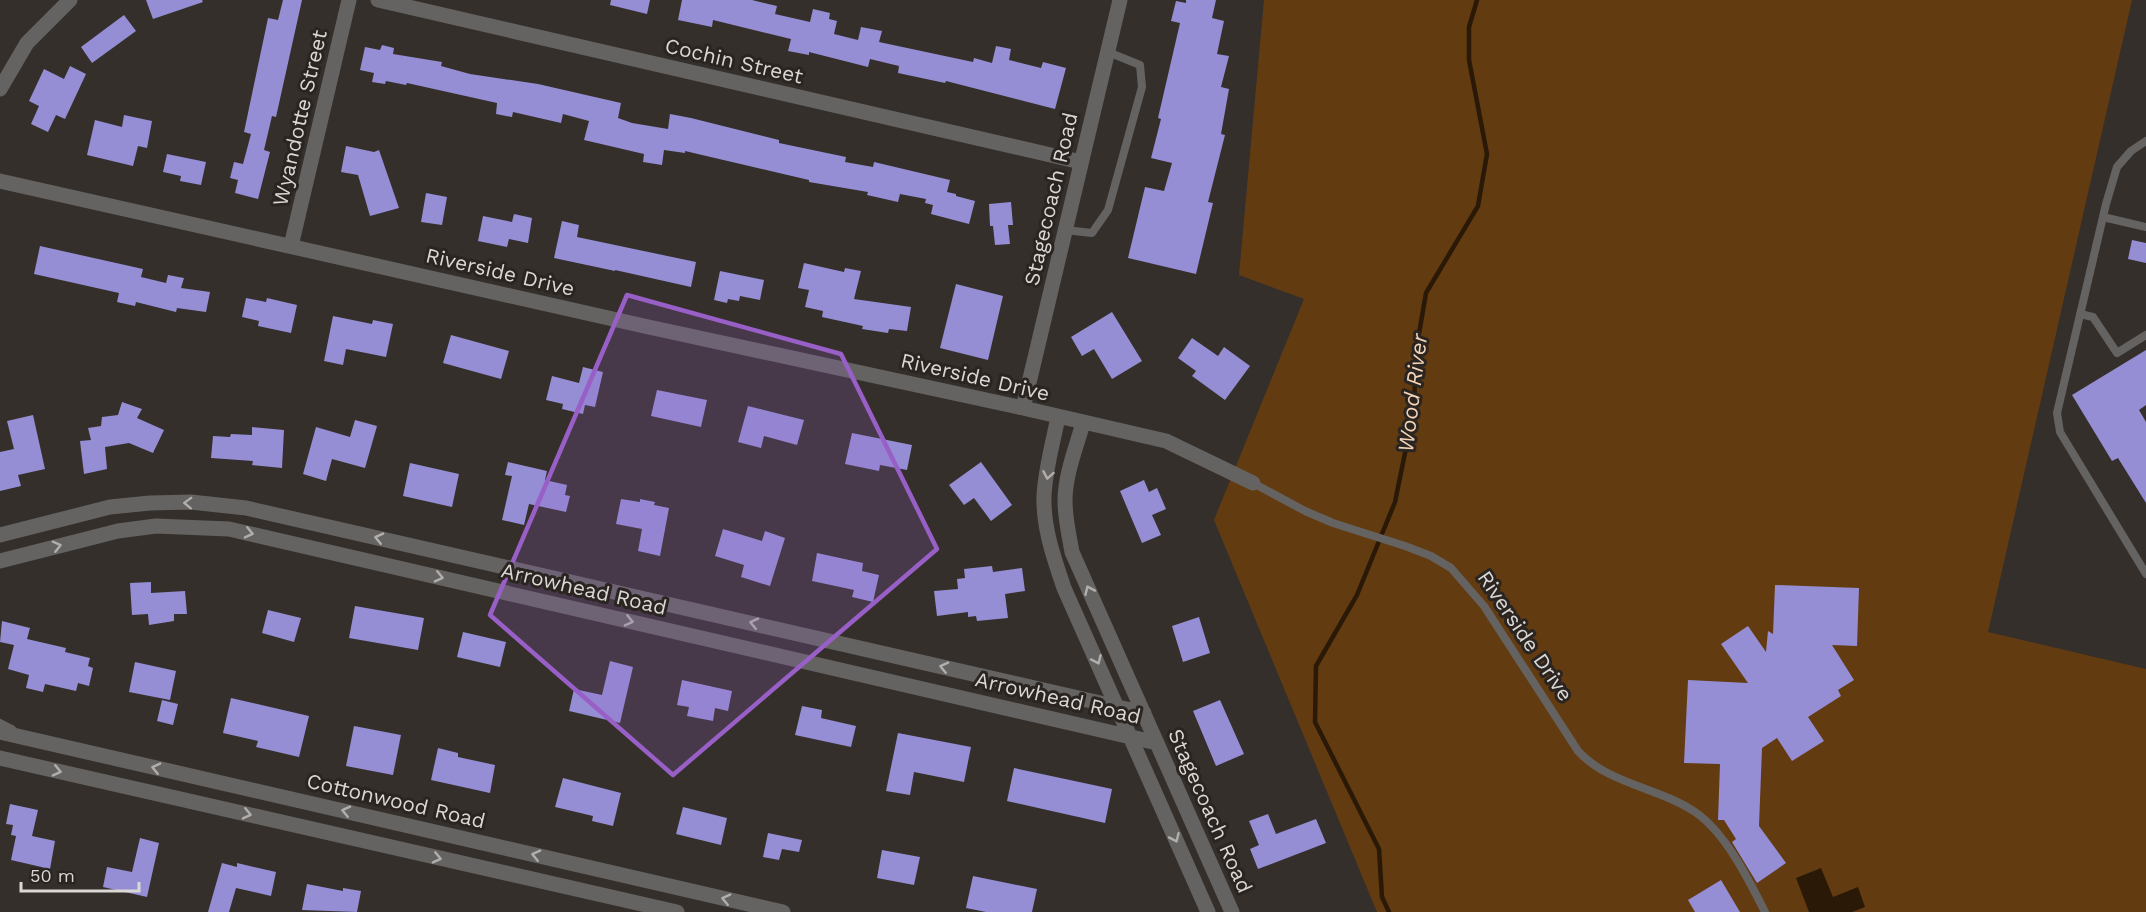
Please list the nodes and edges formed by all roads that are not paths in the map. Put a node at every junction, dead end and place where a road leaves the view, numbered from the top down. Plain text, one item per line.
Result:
1 (70, 0) edge
2 (349, 0) edge
3 (378, 0) edge
4 (1120, 0) edge
5 (1108, 52) junction
6 (0, 89) edge
7 (2146, 141) edge
8 (1081, 162) junction
9 (0, 181) edge
10 (2103, 217) junction
11 (2146, 227) edge
12 (1065, 230) junction
13 (291, 246) junction
14 (2080, 314) junction
15 (2146, 335) edge
16 (1023, 408) junction
17 (1058, 417) junction
18 (1083, 423) junction
19 (1253, 483) joint
20 (18, 531) junction
21 (0, 535) edge
22 (0, 542) edge
23 (7, 559) edge
24 (0, 567) edge
25 (2146, 574) edge
26 (1117, 706) junction
27 (1144, 713) junction
28 (0, 723) edge
29 (0, 732) edge
30 (1130, 736) junction
31 (29, 738) junction
32 (1157, 743) junction
33 (0, 752) edge
34 (7, 760) edge
35 (677, 912) edge
36 (783, 912) edge
37 (1208, 912) edge
38 (1232, 912) edge
39 (1765, 912) edge

1 - 6 street
2 - 13 street, Wyandotte Street
3 - 8 street, Cochin Street
4 - 5 street, Stagecoach Road
5 - 8 street, Stagecoach Road
5 - 12 lane
7 - 10 lane
8 - 12 street, Stagecoach Road
9 - 13 street, Riverside Drive
10 - 11 lane
10 - 14 lane
12 - 16 street, Stagecoach Road
13 - 16 street, Riverside Drive
14 - 15 lane
14 - 25 lane
16 - 17 street, Riverside Drive
17 - 18 street, Riverside Drive
17 -> 26 street, Stagecoach Road
18 - 19 street, Riverside Drive
27 -> 18 street, Stagecoach Road
19 - 39 lane, Riverside Drive
20 - 21 street, Arrowhead Road
20 - 22 lane
26 -> 20 street, Arrowhead Road
23 - 24 lane
23 -> 30 street, Arrowhead Road
26 - 27 street, Arrowhead Road
26 - 30 street, Stagecoach Road
27 - 32 street, Stagecoach Road
28 - 31 lane
29 - 31 street, Cottonwood Road
30 - 32 street, Arrowhead Road
30 -> 37 street, Stagecoach Road
36 -> 31 street, Cottonwood Road
32 - 38 street, Stagecoach Road
33 - 34 lane
34 -> 35 street

